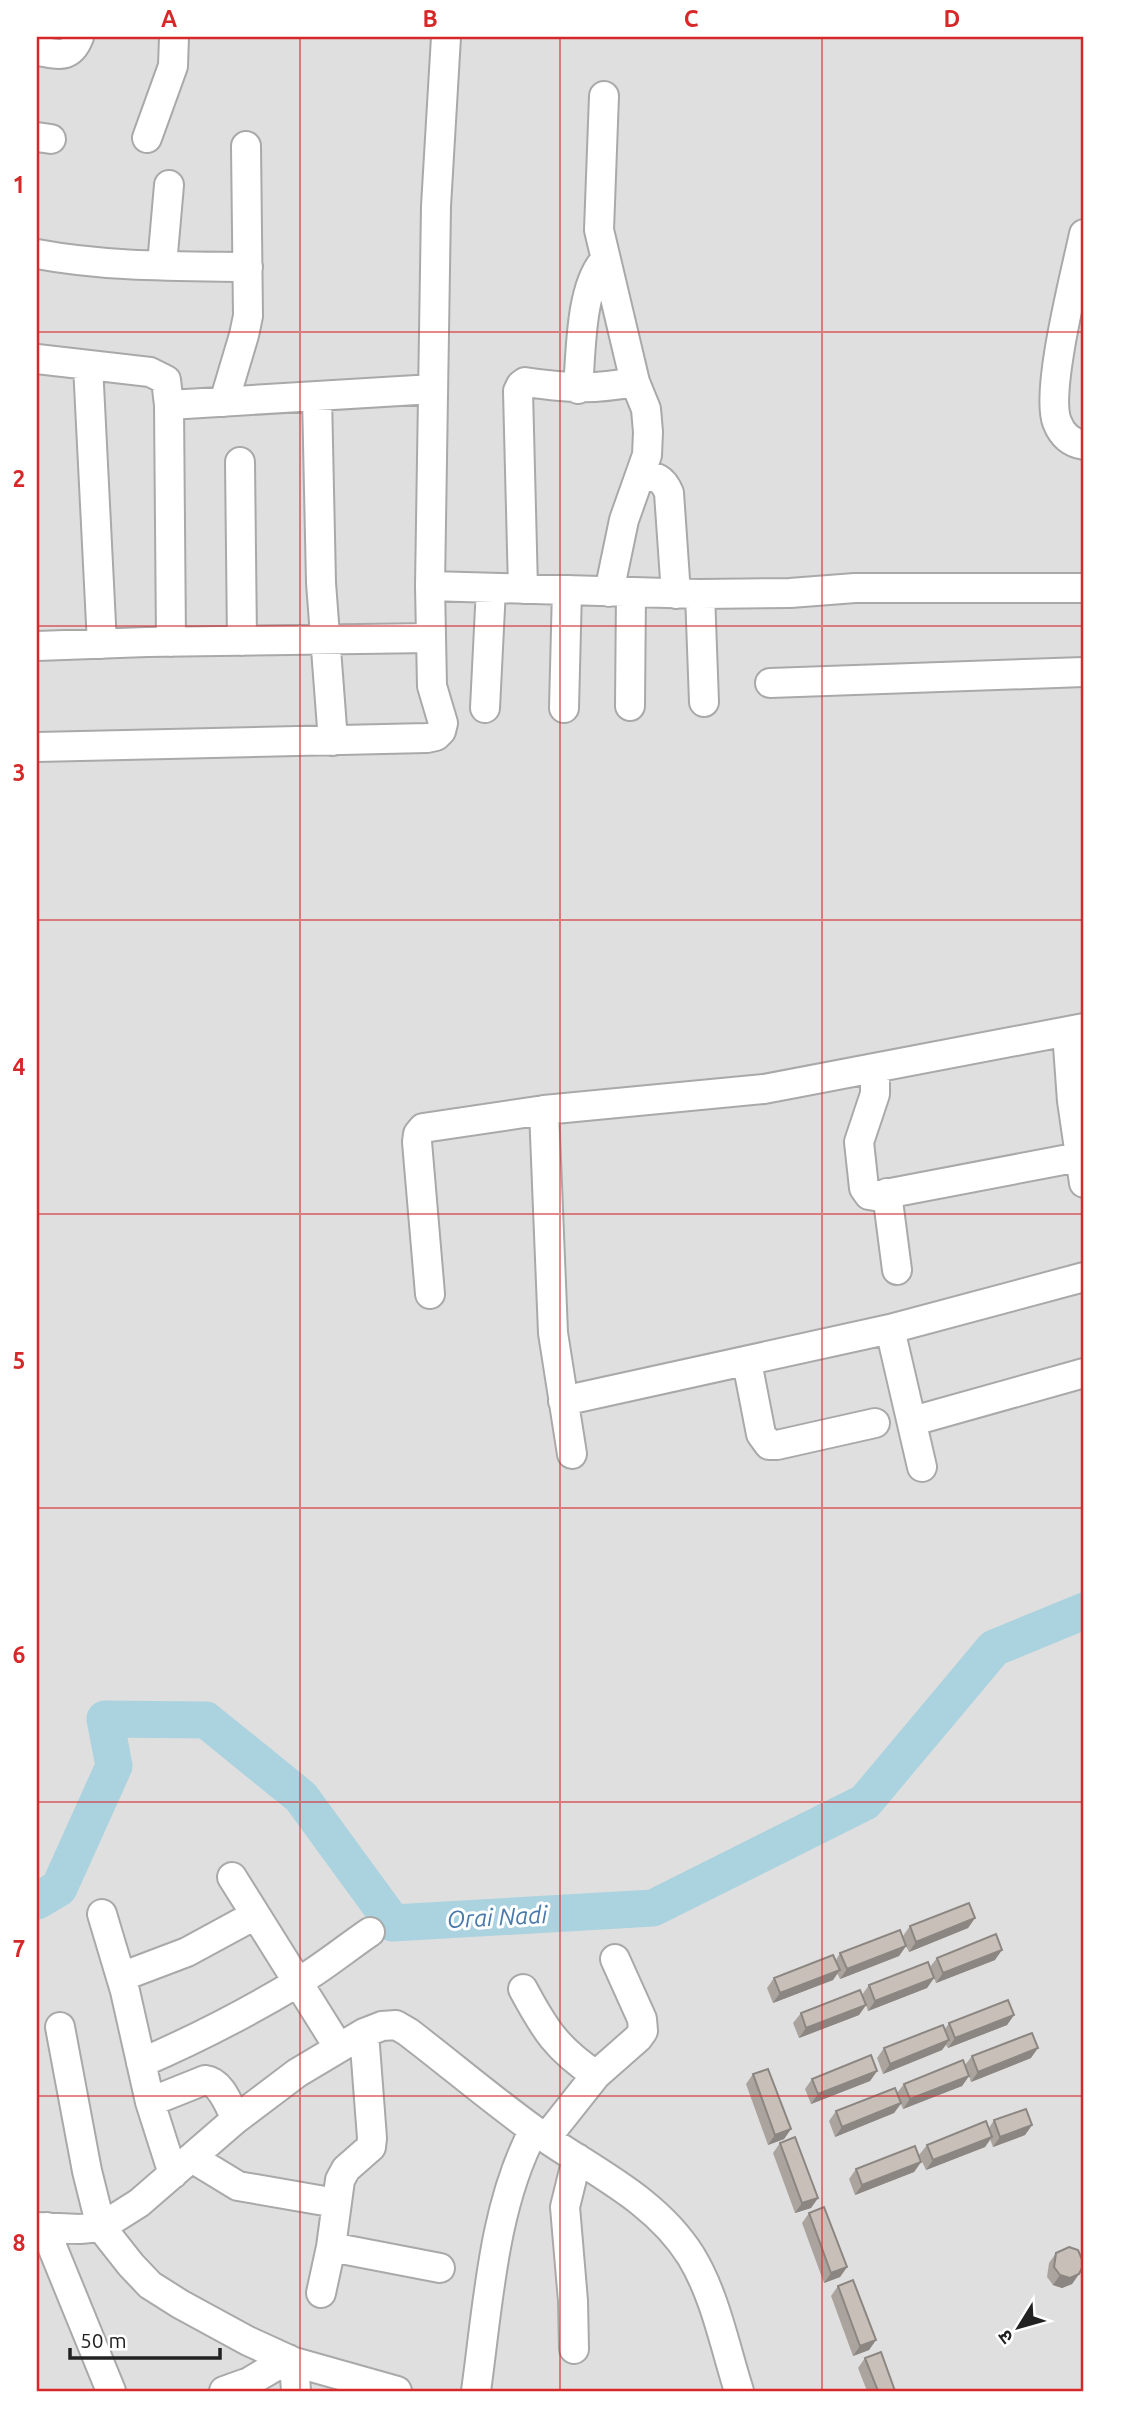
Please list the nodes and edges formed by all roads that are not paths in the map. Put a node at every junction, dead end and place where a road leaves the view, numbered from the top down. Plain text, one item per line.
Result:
1 (79, 37) edge
2 (174, 37) edge
3 (446, 37) edge
4 (37, 51) edge
5 (604, 96) dead end
6 (147, 138) dead end
7 (246, 146) dead end
8 (169, 185) dead end
9 (1084, 234) edge
10 (37, 254) edge
11 (604, 261) junction
12 (162, 265) junction
13 (248, 267) junction
14 (37, 359) edge
15 (88, 365) junction
16 (635, 382) junction
17 (433, 389) junction
18 (579, 389) junction
19 (317, 396) junction
20 (224, 402) junction
21 (169, 405) junction
22 (1084, 445) edge
23 (240, 462) dead end
24 (641, 475) junction
25 (430, 586) junction
26 (491, 588) junction
27 (523, 589) junction
28 (1084, 589) edge
29 (567, 590) junction
30 (620, 592) junction
31 (688, 594) junction
32 (432, 638) junction
33 (325, 640) junction
34 (242, 641) junction
35 (171, 642) junction
36 (102, 644) junction
37 (37, 646) edge
38 (1084, 672) edge
39 (770, 684) dead end
40 (704, 702) dead end
41 (630, 706) dead end
42 (485, 708) dead end
43 (564, 708) dead end
44 (333, 741) junction
45 (37, 747) edge
46 (1076, 1030) edge
47 (875, 1069) junction
48 (544, 1110) junction
49 (1082, 1170) edge
50 (887, 1193) junction
51 (897, 1269) dead end
52 (1084, 1277) edge
53 (430, 1294) dead end
54 (890, 1329) junction
55 (747, 1362) junction
56 (1084, 1373) edge
57 (563, 1401) junction
58 (913, 1420) junction
59 (875, 1423) dead end
60 (572, 1454) dead end
61 (922, 1467) dead end
62 (232, 1877) dead end
63 (102, 1914) dead end
64 (255, 1915) junction
65 (370, 1932) dead end
66 (615, 1959) dead end
67 (121, 1977) junction
68 (297, 1983) junction
69 (523, 1989) dead end
70 (60, 2027) dead end
71 (364, 2034) junction
72 (339, 2048) junction
73 (141, 2063) junction
74 (596, 2075) junction
75 (150, 2102) junction
76 (236, 2119) junction
77 (540, 2134) junction
78 (577, 2158) junction
79 (183, 2166) junction
80 (336, 2203) junction
81 (42, 2227) edge
82 (101, 2227) junction
83 (331, 2247) junction
84 (440, 2268) dead end
85 (321, 2293) dead end
86 (574, 2349) dead end
87 (291, 2360) junction
88 (111, 2391) edge
89 (224, 2391) edge
90 (296, 2391) edge
91 (393, 2391) edge
92 (476, 2391) edge
93 (738, 2391) edge

1 - 4 street
2 - 6 street
3 - 17 street
5 - 11 street
7 - 13 street
8 - 12 street
9 - 22 street
10 - 12 street
11 - 16 street
11 - 18 street
12 - 13 street
13 - 20 street
14 - 15 street
15 - 21 street
15 - 36 street
16 - 18 street
16 - 24 street
17 - 19 street
17 - 25 street
18 - 27 street
19 - 20 street
19 - 33 street
20 - 21 street
21 - 35 street
23 - 34 street
24 - 30 street
24 - 31 street
25 - 26 street
25 - 32 street
26 - 27 street
26 - 42 street
27 - 29 street
28 - 31 street
29 - 30 street
29 - 43 street
30 - 31 street
30 - 41 street
31 - 40 street
32 - 33 street
32 - 44 street
33 - 34 street
33 - 44 street
34 - 35 street
35 - 36 street
36 - 37 street
38 - 39 street
44 - 45 street
46 - 47 street
46 - 49 street
47 - 48 street
47 - 50 street
48 - 53 street
48 - 57 street
49 - 50 street
50 - 51 street
52 - 54 street
54 - 55 street
54 - 58 street
55 - 57 street
55 - 59 street
56 - 58 street
57 - 60 street
58 - 61 street
62 - 64 street
63 - 67 street
64 - 67 street
64 - 68 street
65 - 68 street
66 - 74 street
67 - 73 street
68 - 72 street
68 - 73 street
69 - 74 street
70 - 82 street
71 - 72 street
71 - 77 street
71 - 80 street
72 - 76 street
73 - 75 street
74 - 77 street
75 - 76 street
75 - 79 street
76 - 79 street
77 - 78 street
77 - 92 street
78 - 86 street
78 - 93 street
79 - 80 street
79 - 82 street
80 - 83 street
81 - 82 street
81 - 88 street
82 - 87 street
83 - 84 street
83 - 85 street
87 - 89 street
87 - 90 street
87 - 91 street

